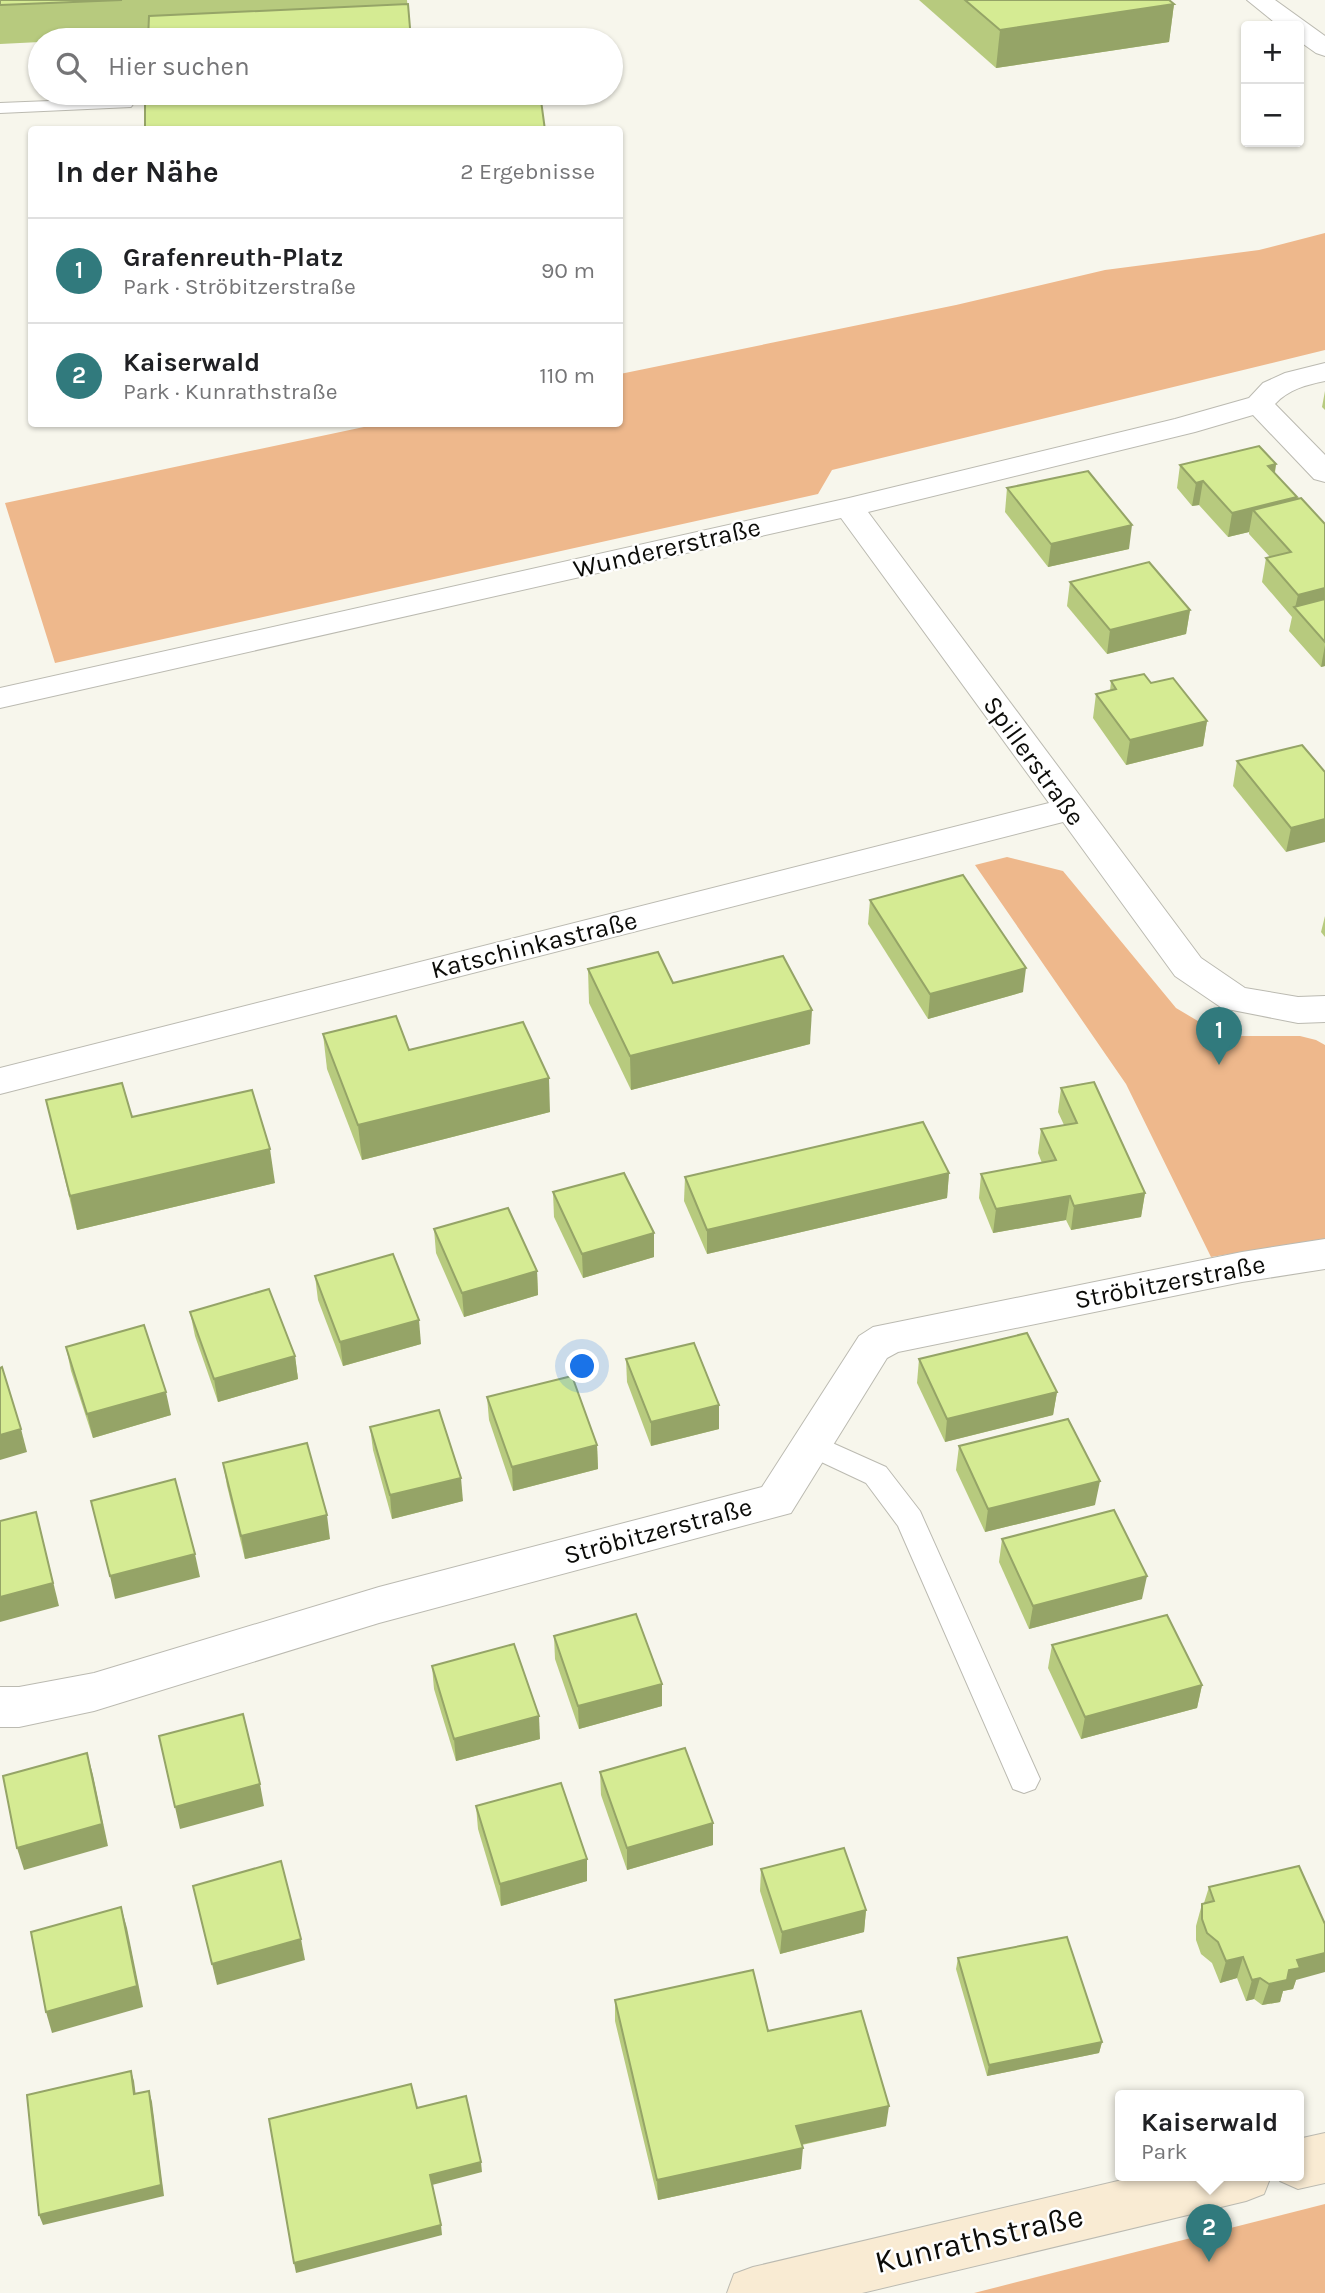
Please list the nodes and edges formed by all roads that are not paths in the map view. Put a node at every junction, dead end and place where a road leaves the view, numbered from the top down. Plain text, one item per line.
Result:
1 (1259, 0) edge
2 (1288, 21) edge
3 (1304, 33) edge
4 (1325, 48) edge
5 (75, 105) edge
6 (0, 108) edge
7 (1325, 372) edge
8 (1259, 404) junction
9 (1325, 473) edge
10 (849, 507) junction
11 (0, 698) edge
12 (1069, 809) junction
13 (1325, 1009) edge
14 (0, 1081) edge
15 (1325, 1254) edge
16 (810, 1444) junction
17 (0, 1707) edge
18 (1024, 1779) dead end
19 (1325, 2158) edge
20 (1304, 2163) edge
21 (1225, 2181) edge
22 (753, 2293) edge

1 - 2 street
3 - 4 street
5 - 6 lane
7 - 8 street, Wundererstraße
8 - 9 street
8 - 10 street, Wundererstraße
10 - 11 street, Wundererstraße
10 - 12 street, Spillerstraße
12 - 13 street, Spillerstraße
12 - 14 street, Katschinkastraße
15 - 16 street, Ströbitzerstraße
16 - 17 street, Ströbitzerstraße
16 - 18 lane
19 - 20 street
21 - 22 street, Kunrathstraße

